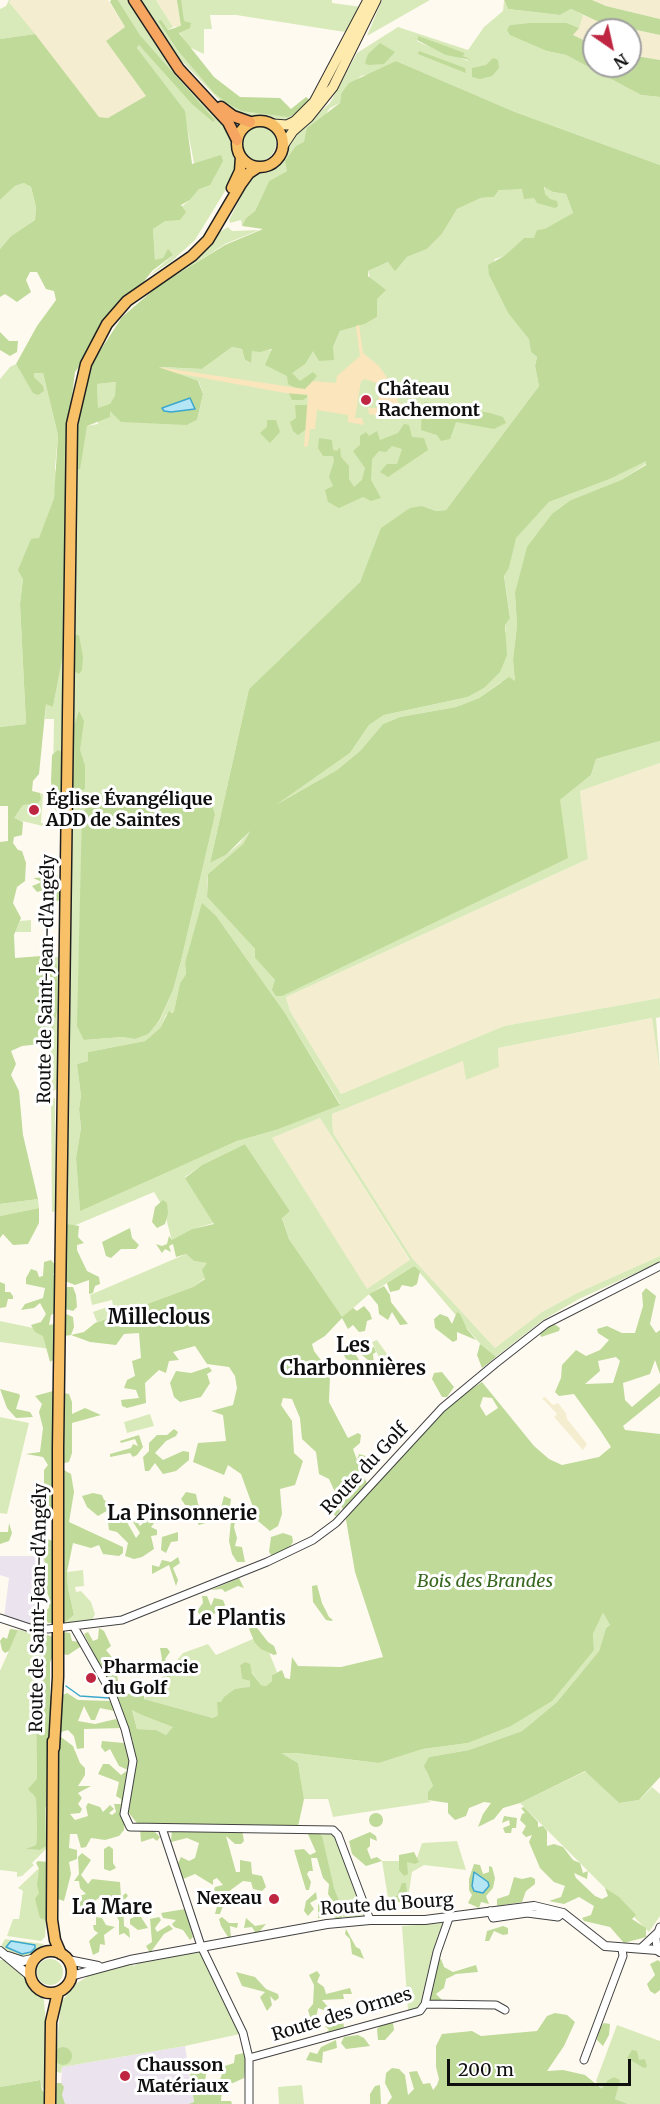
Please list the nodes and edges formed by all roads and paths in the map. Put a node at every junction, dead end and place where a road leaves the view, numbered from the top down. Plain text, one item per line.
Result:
1 (134, 0) edge
2 (368, 0) edge
3 (376, 0) edge
4 (174, 60) junction
5 (250, 122) junction
6 (273, 124) junction
7 (237, 140) junction
8 (283, 146) junction
9 (241, 157) junction
10 (258, 167) junction
11 (165, 272) junction
12 (660, 1266) edge
13 (0, 1618) edge
14 (74, 1626) junction
15 (55, 1629) junction
16 (162, 1828) junction
17 (449, 1918) junction
18 (52, 1920) junction
19 (370, 1920) junction
20 (659, 1929) edge
21 (201, 1946) junction
22 (640, 1948) junction
23 (622, 1949) junction
24 (658, 1951) edge
25 (2, 1953) edge
26 (41, 1955) junction
27 (65, 1957) junction
28 (104, 1966) junction
29 (30, 1976) junction
30 (71, 1977) junction
31 (42, 1991) junction
32 (58, 1992) junction
33 (425, 2004) junction
34 (505, 2010) dead end
35 (51, 2022) junction
36 (249, 2058) junction
37 (584, 2060) dead end
38 (50, 2104) edge
39 (249, 2104) edge

1 - 4 highway
2 - 6 main road
3 - 8 main road
4 - 5 highway
4 - 7 highway
5 - 6 main road
5 - 7 main road
6 - 8 main road
7 - 9 main road
8 - 10 main road
9 - 10 main road
9 - 11 main road, Route de Saint-Jean-d'Angély
10 - 11 main road, Route de Saint-Jean-d'Angély
11 - 15 main road, Route de Saint-Jean-d'Angély
12 - 14 street, Route du Golf
13 - 15 street, Route du Golf
14 - 15 street, Route du Golf
14 - 16 street
15 - 18 main road, Route de Saint-Jean-d'Angély
16 - 19 street
16 - 21 street
17 - 19 street, Route du Bourg
17 - 23 street, Route du Bourg
17 - 33 street, Route des Ormes
18 - 26 main road, Route de Saint-Jean-d'Angély
18 - 27 main road, Route de Saint-Jean-d'Angély
19 - 21 street, Route du Bourg
20 - 22 street
20 - 24 street
21 - 28 street, Route du Bourg
21 - 36 street
22 - 23 street, Route du Bourg
22 - 24 street, Route du Bourg
23 - 37 street
25 - 26 street
25 - 29 street
26 - 27 main road
26 - 29 main road
27 - 28 street, Route du Bourg
27 - 30 main road
28 - 30 street, Route du Bourg
29 - 31 main road
30 - 32 main road
31 - 32 main road
31 - 35 main road
32 - 35 main road
33 - 34 street
33 - 36 street, Route des Ormes
35 - 38 main road
36 - 39 street

